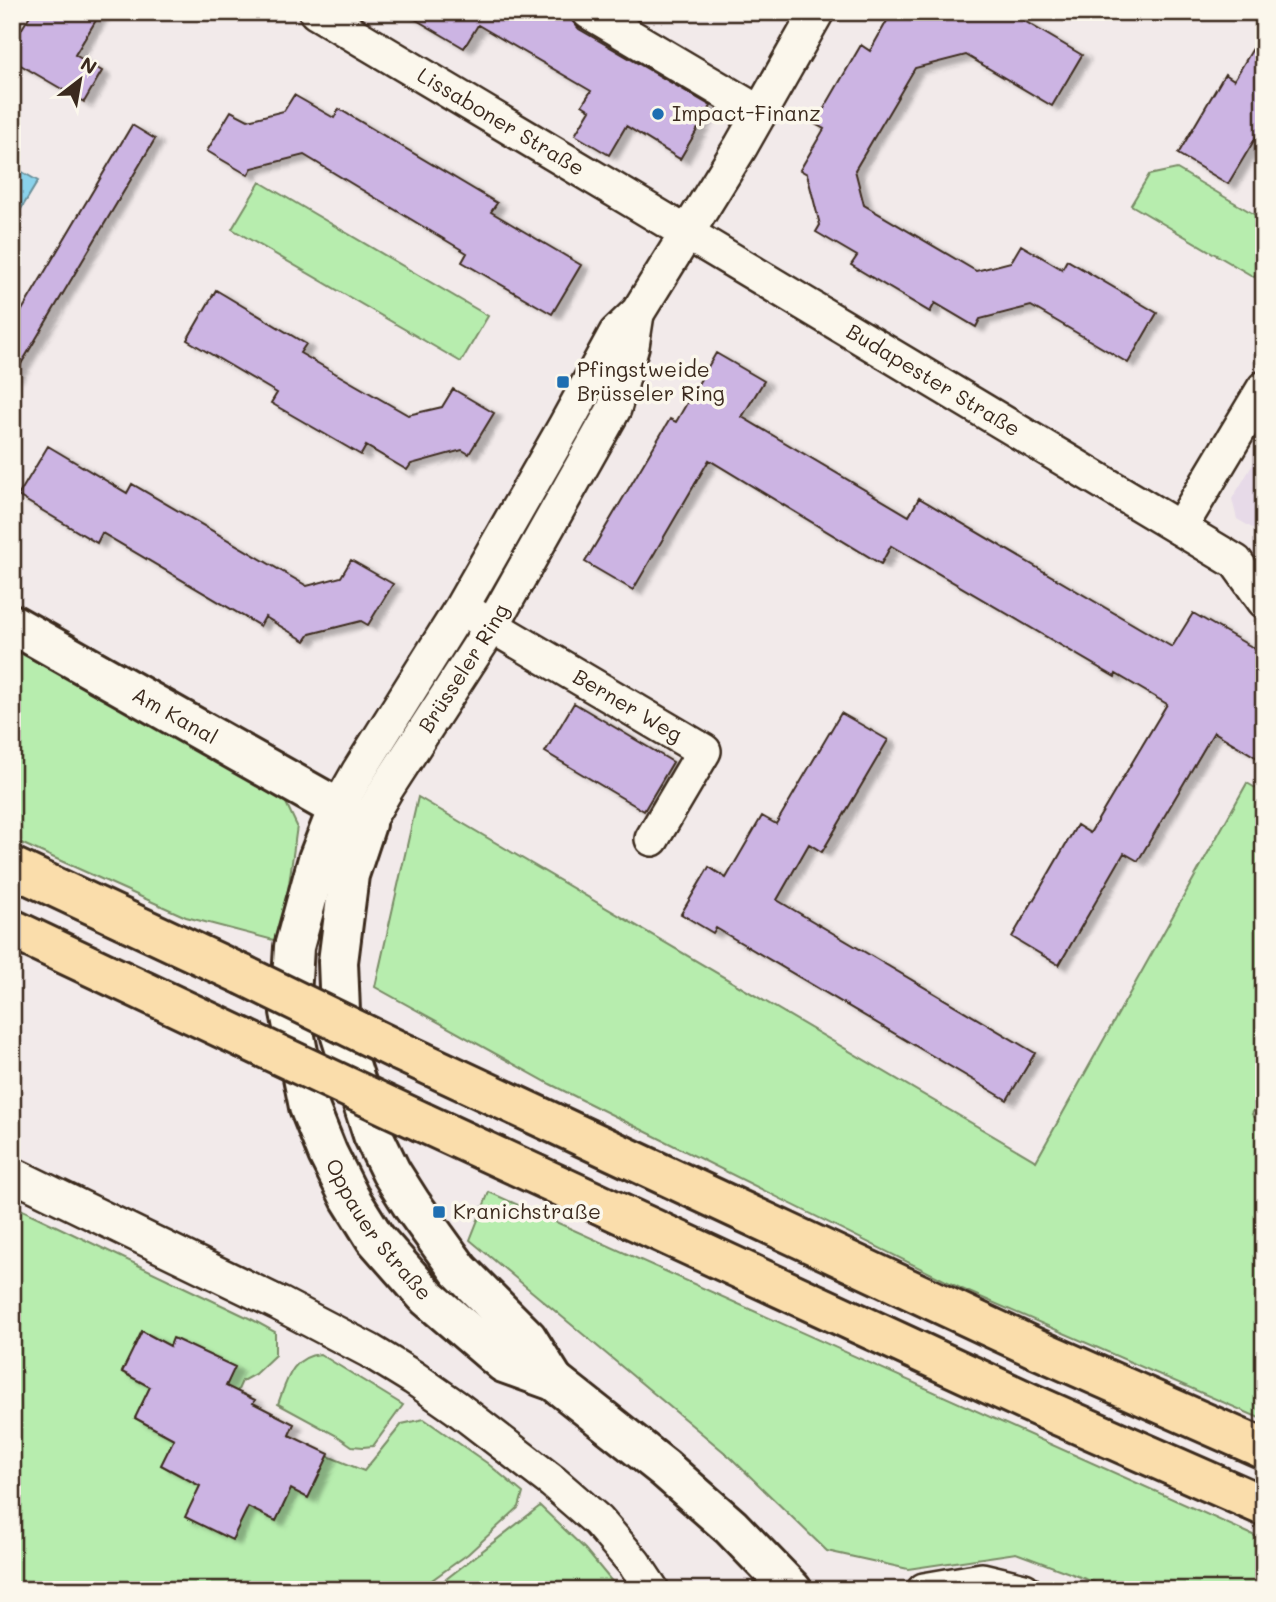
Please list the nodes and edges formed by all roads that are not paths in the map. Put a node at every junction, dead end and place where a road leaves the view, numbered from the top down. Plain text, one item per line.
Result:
1 (817, 12) edge
2 (602, 15) edge
3 (330, 16) edge
4 (760, 113) junction
5 (687, 233) junction
6 (638, 312) junction
7 (1264, 388) edge
8 (1180, 528) junction
9 (1250, 564) edge
10 (1264, 601) edge
11 (461, 608) junction
12 (12, 624) edge
13 (492, 626) junction
14 (352, 816) junction
15 (652, 839) dead end
16 (12, 867) edge
17 (12, 929) edge
18 (290, 1012) joint
19 (341, 1036) joint
20 (12, 1174) edge
21 (554, 1381) junction
22 (1264, 1449) edge
23 (1264, 1506) edge
24 (652, 1590) edge
25 (792, 1590) edge
26 (924, 1590) edge
27 (1024, 1590) edge

1 - 4 street, Brüsseler Ring
2 - 4 street
3 - 5 street, Lissaboner Straße
4 - 5 street, Brüsseler Ring
5 - 6 street, Brüsseler Ring
5 - 8 street, Budapester Straße
6 - 11 street, Brüsseler Ring
6 - 13 street, Brüsseler Ring
7 - 8 street
8 - 9 street, Budapester Straße
9 - 10 street, Budapester Straße
11 - 13 street, Berner Weg
11 - 14 street, Brüsseler Ring
12 - 14 street, Am Kanal
13 - 14 street, Brüsseler Ring
13 - 15 street, Berner Weg
14 - 18 street, Brüsseler Ring
14 - 19 street, Brüsseler Ring
16 - 22 highway, bridge
17 - 23 highway, bridge
18 - 21 street, Oppauer Straße
19 - 21 street, Oppauer Straße
20 - 24 street
21 - 25 street, Oppauer Straße
26 - 27 street

